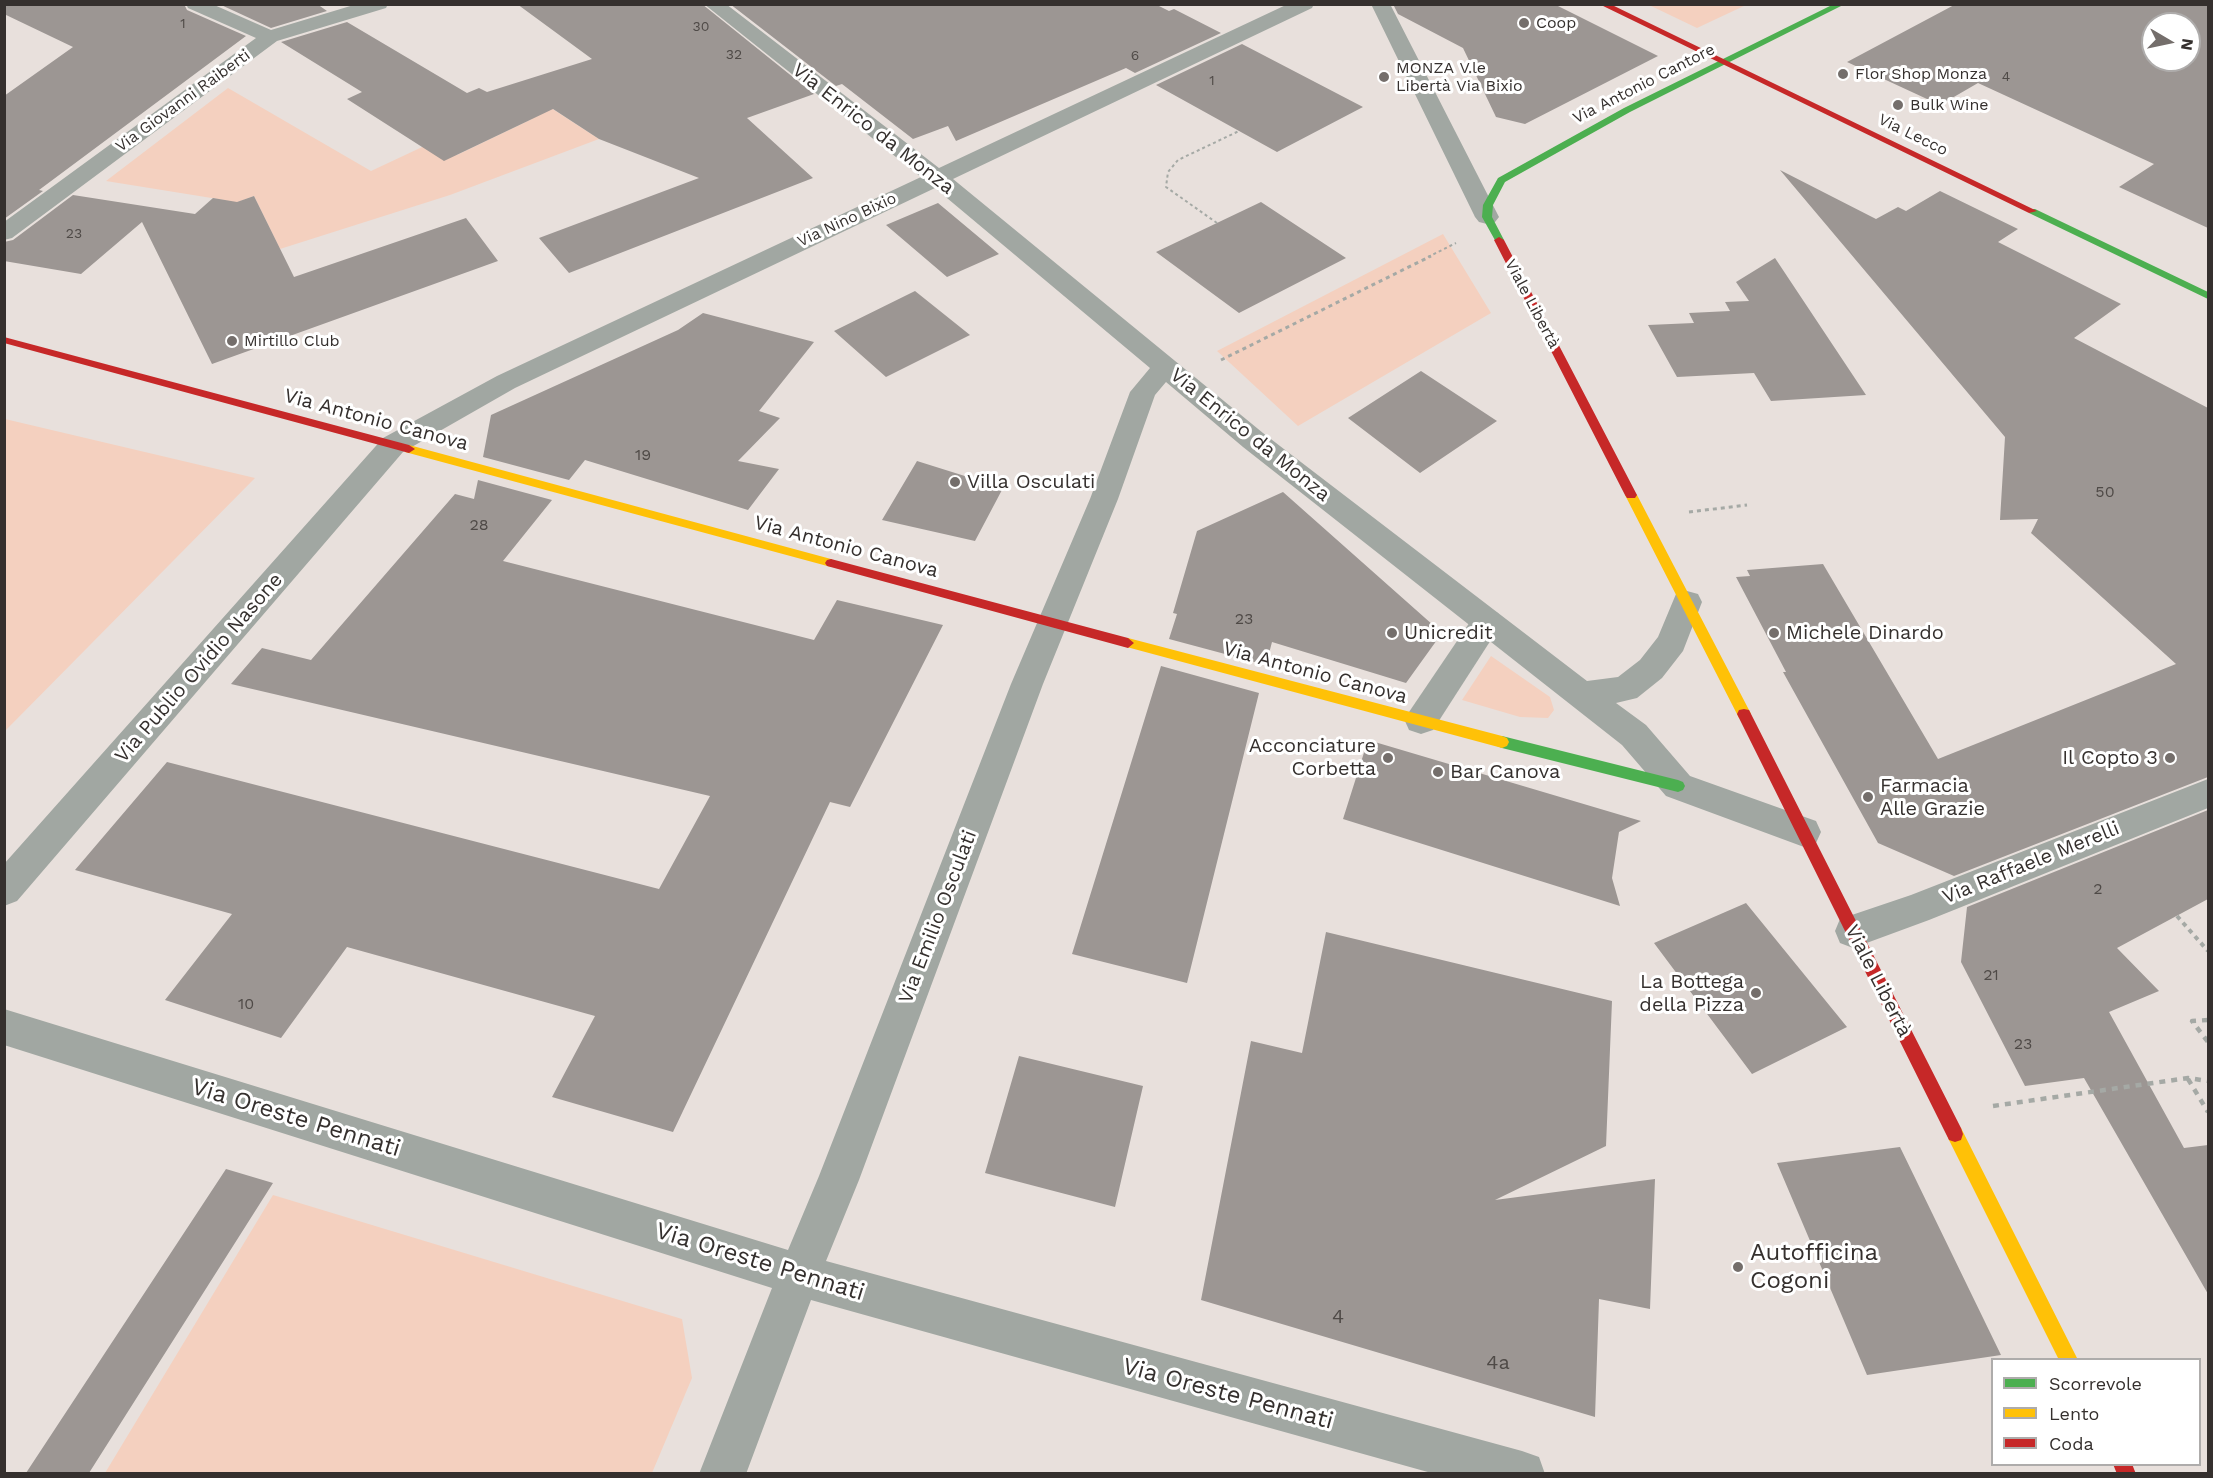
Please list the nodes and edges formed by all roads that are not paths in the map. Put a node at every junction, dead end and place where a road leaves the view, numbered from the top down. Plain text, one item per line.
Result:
1 (195, 4) edge
2 (379, 4) edge
3 (713, 4) edge
4 (1305, 4) edge
5 (1380, 4) edge
6 (1603, 4) edge
7 (1840, 4) edge
8 (270, 37) junction
9 (1725, 62) junction
10 (936, 177) junction
11 (1489, 221) junction
12 (4, 233) edge
13 (2208, 296) edge
14 (4, 340) edge
15 (1173, 374) junction
16 (393, 445) junction
17 (1687, 602) junction
18 (1487, 621) junction
19 (1052, 623) junction
20 (1581, 694) junction
21 (1421, 721) junction
22 (1678, 786) junction
23 (2208, 793) edge
24 (1804, 832) junction
25 (4, 890) edge
26 (1853, 931) junction
27 (4, 1027) edge
28 (799, 1274) junction
29 (2068, 1358) edge
30 (722, 1473) edge
31 (1522, 1473) edge

1 - 8 street
2 - 8 street, Via Giovanni Raiberti
3 - 10 street, Via Enrico da Monza
4 - 10 street, Via Nino Bixio
5 - 11 street, Viale Libertà
6 - 9 main road, Via Lecco
7 - 9 main road, Via Antonio Cantore
8 - 12 street, Via Giovanni Raiberti
9 - 11 main road, Via Antonio Cantore
9 - 13 main road, Via Lecco
10 - 15 street, Via Enrico da Monza
10 - 16 street, Via Nino Bixio
11 - 17 main road, Viale Libertà
14 - 16 main road, Via Antonio Canova
15 - 18 street, Via Enrico da Monza
15 - 19 street, Via Emilio Osculati
16 - 19 main road, Via Antonio Canova
16 - 25 street, Via Publio Ovidio Nasone
17 - 20 street
17 - 24 main road, Viale Libertà
18 - 20 street, Via Enrico da Monza
18 - 21 street
19 - 21 main road, Via Antonio Canova
19 - 28 street, Via Emilio Osculati
20 - 22 street, Via Enrico da Monza
21 - 22 main road, Via Antonio Canova
22 - 24 street, Via Enrico da Monza
23 - 26 street, Via Raffaele Merelli
24 - 26 main road, Viale Libertà
26 - 29 main road, Viale Libertà
27 - 28 street, Via Oreste Pennati
28 - 30 street, Via Emilio Osculati
28 - 31 street, Via Oreste Pennati

